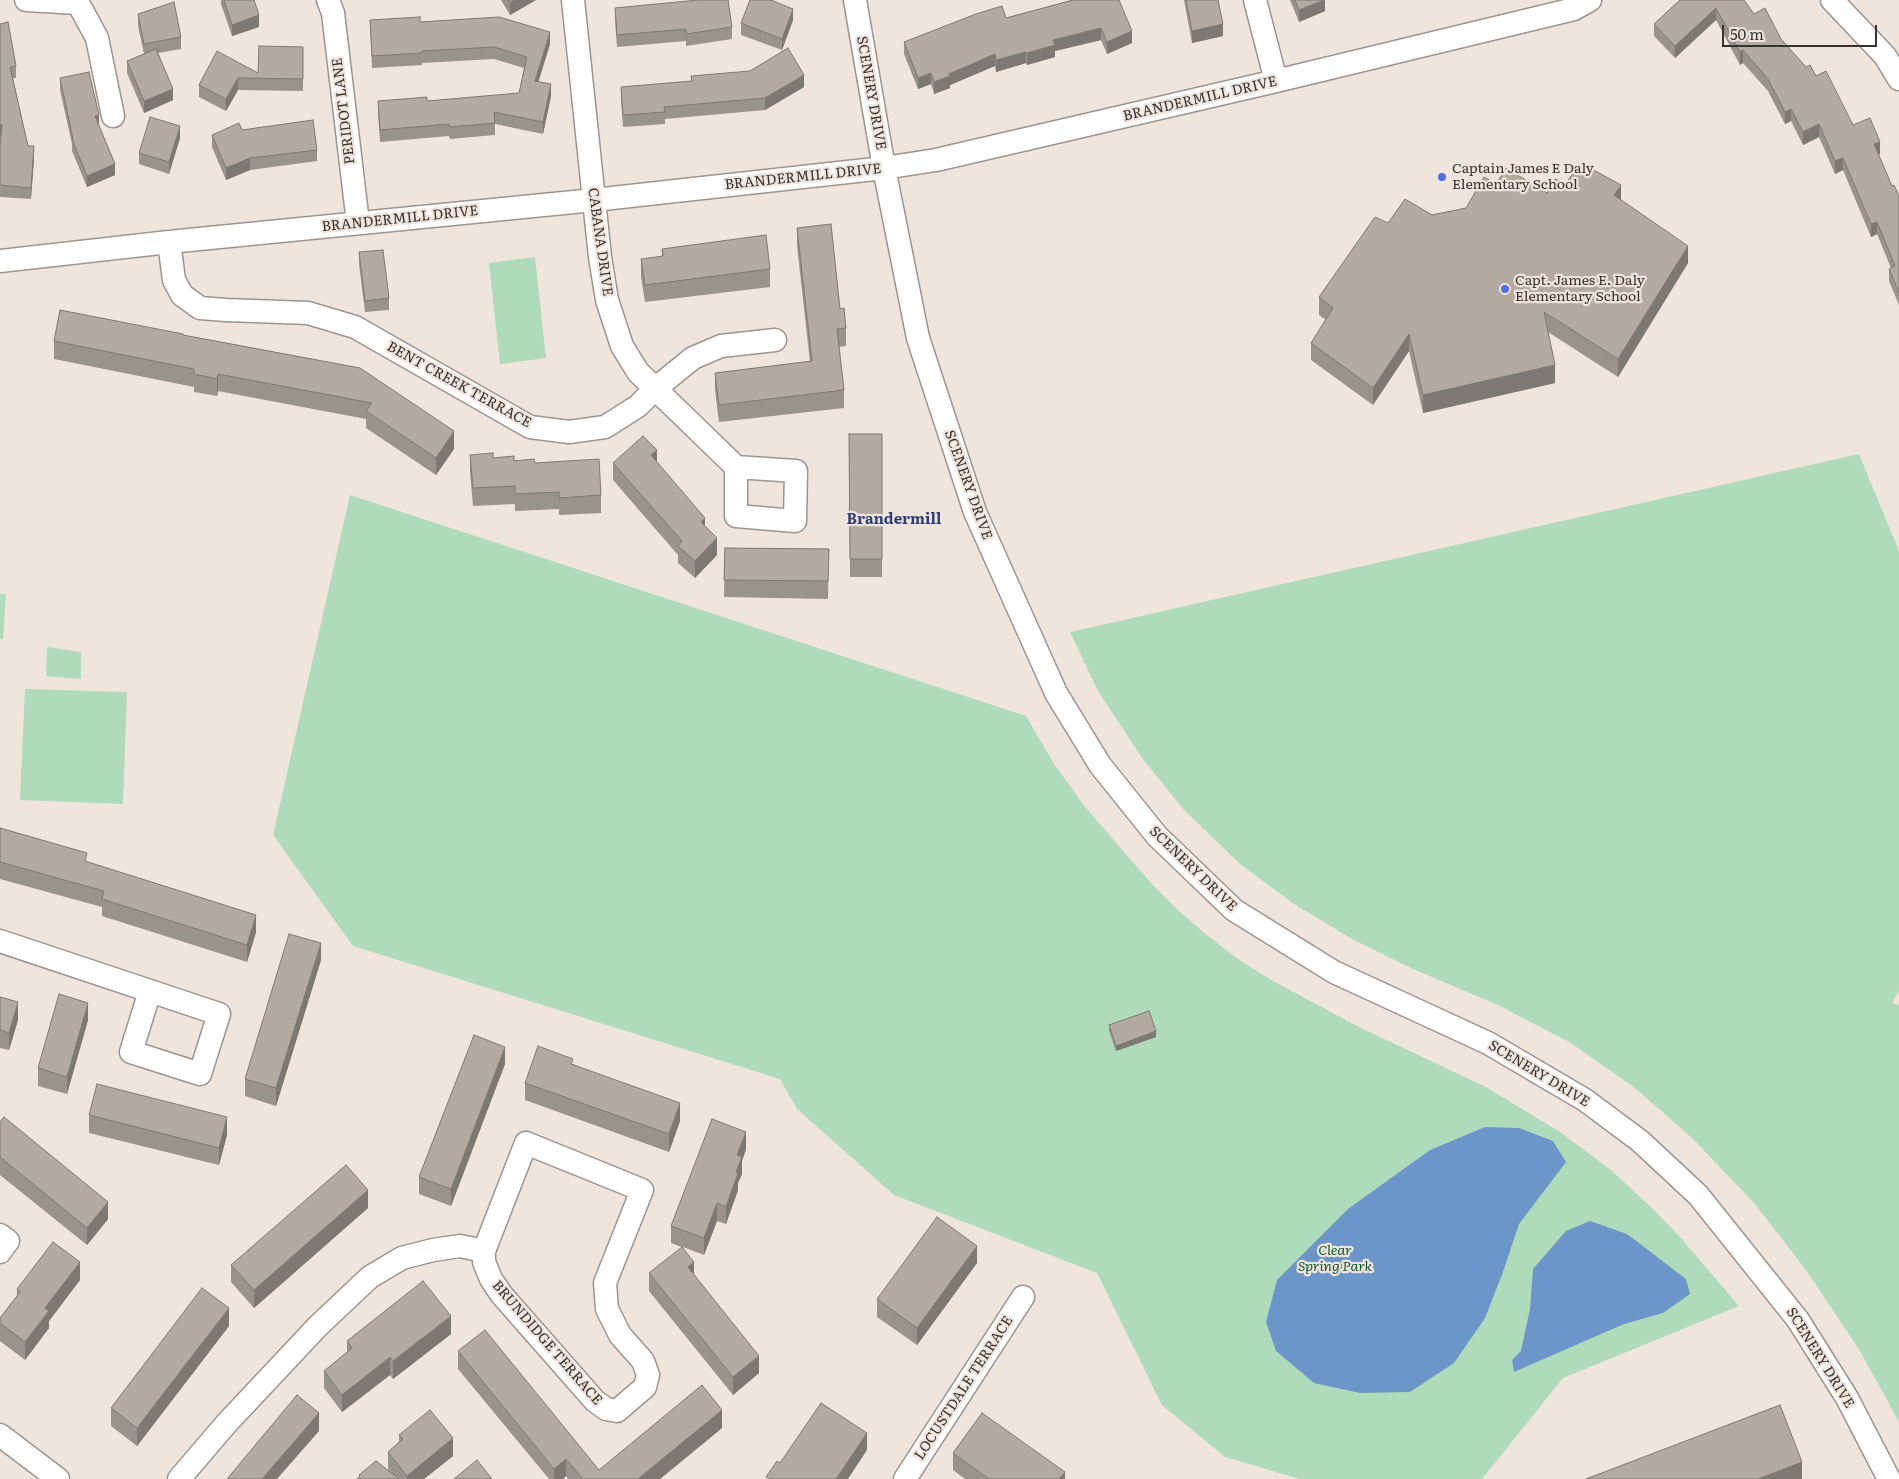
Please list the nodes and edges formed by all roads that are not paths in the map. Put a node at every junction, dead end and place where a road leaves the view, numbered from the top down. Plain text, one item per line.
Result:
1 (26, 0) edge
2 (328, 0) edge
3 (573, 0) edge
4 (855, 0) edge
5 (1255, 0) edge
6 (1590, 0) edge
7 (1832, 0) edge
8 (1899, 79) edge
9 (1276, 81) junction
10 (113, 116) dead end
11 (884, 168) junction
12 (594, 200) junction
13 (358, 223) junction
14 (169, 242) junction
15 (0, 261) edge
16 (775, 340) dead end
17 (656, 388) junction
18 (736, 467) dead end
19 (0, 941) edge
20 (150, 991) dead end
21 (0, 1235) edge
22 (484, 1250) junction
23 (0, 1252) edge
24 (1023, 1297) dead end
25 (0, 1435) edge
26 (58, 1479) edge
27 (179, 1479) edge
28 (905, 1479) edge
29 (1889, 1479) edge

1 - 10 street
2 - 13 street, PERIDOT LANE
3 - 12 street, CABANA DRIVE
4 - 11 street, SCENERY DRIVE
5 - 9 street
6 - 9 street, BRANDERMILL DRIVE
7 - 8 street
9 - 11 street, BRANDERMILL DRIVE
11 - 12 street, BRANDERMILL DRIVE
11 - 29 street, SCENERY DRIVE
12 - 13 street, BRANDERMILL DRIVE
12 - 17 street, CABANA DRIVE
13 - 14 street, BRANDERMILL DRIVE
14 - 15 street, BRANDERMILL DRIVE
14 - 17 street, BENT CREEK TERRACE
16 - 17 street, BENT CREEK TERRACE
17 - 18 street, CABANA DRIVE
19 - 20 street
21 - 23 street
22 - 22 street, BRUNDIDGE TERRACE
22 - 27 street
24 - 28 street, LOCUSTDALE TERRACE
25 - 26 street

